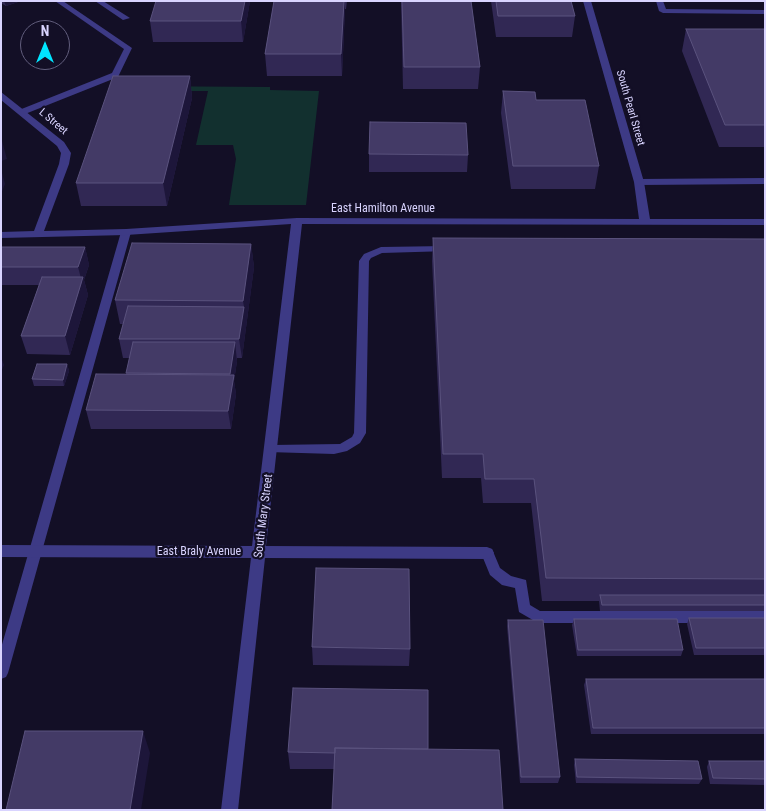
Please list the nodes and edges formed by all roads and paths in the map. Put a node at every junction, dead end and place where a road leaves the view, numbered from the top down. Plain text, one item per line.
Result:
1 (58, 1) edge
2 (98, 1) edge
3 (587, 1) edge
4 (659, 1) edge
5 (765, 12) edge
6 (126, 18) dead end
7 (1, 95) edge
8 (22, 112) junction
9 (765, 181) edge
10 (639, 182) junction
11 (297, 221) junction
12 (645, 222) junction
13 (765, 222) edge
14 (126, 232) junction
15 (38, 234) junction
16 (1, 235) edge
17 (458, 249) edge
18 (272, 449) junction
19 (1, 551) edge
20 (37, 551) junction
21 (260, 552) junction
22 (487, 553) joint
23 (765, 617) edge
24 (1, 673) edge
25 (229, 810) edge

1 - 8 lane
2 - 6 lane
3 - 10 street, South Pearl Street
4 - 5 lane
7 - 8 street, L Street
8 - 15 street, L Street
9 - 10 lane
10 - 12 street, South Pearl Street
11 - 12 street, East Hamilton Avenue
11 - 14 street, East Hamilton Avenue
11 - 18 street, South Mary Street
12 - 13 street, East Hamilton Avenue
14 - 15 street, East Hamilton Avenue
14 - 20 lane
15 - 16 street, East Hamilton Avenue
17 - 18 lane
18 - 21 street, South Mary Street
19 - 20 street, East Braly Avenue
20 - 21 street, East Braly Avenue
20 - 24 lane
21 - 22 street, East Braly Avenue
21 - 25 street, South Mary Street
22 - 23 lane

